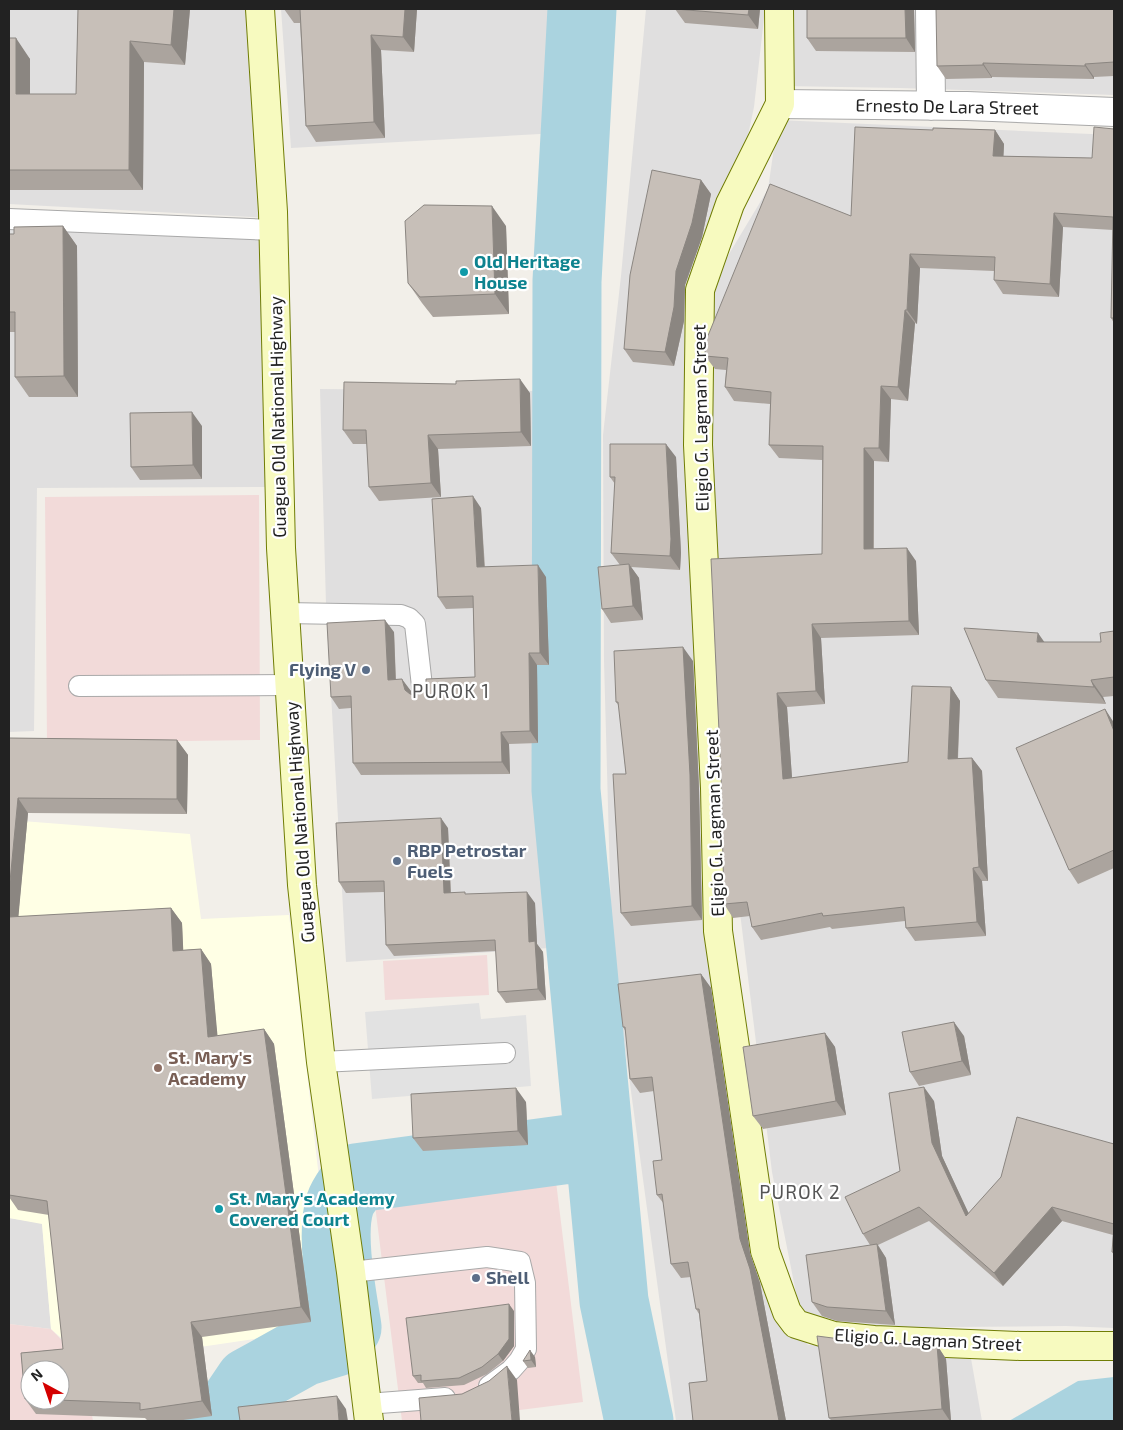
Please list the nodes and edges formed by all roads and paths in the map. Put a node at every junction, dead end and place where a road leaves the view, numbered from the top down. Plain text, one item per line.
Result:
1 (260, 9) edge
2 (778, 9) edge
3 (930, 9) edge
4 (780, 104) junction
5 (931, 106) junction
6 (1114, 112) edge
7 (9, 219) edge
8 (273, 230) junction
9 (285, 613) junction
10 (290, 685) junction
11 (79, 686) dead end
12 (423, 695) edge
13 (505, 1053) dead end
14 (321, 1062) junction
15 (349, 1262) junction
16 (1114, 1346) edge
17 (368, 1412) edge

1 - 8 street, Guagua Old National Highway
2 - 4 street, Eligio G. Lagman Street
3 - 5 street
4 - 5 street, Ernesto De Lara Street
4 - 16 street, Eligio G. Lagman Street
5 - 6 street, Ernesto De Lara Street
7 - 8 lane
8 - 9 street, Guagua Old National Highway
9 - 10 street, Guagua Old National Highway
9 - 12 lane
10 - 11 lane
10 - 14 street, Guagua Old National Highway
13 - 14 lane
14 - 15 street, Guagua Old National Highway
15 - 17 street, Guagua Old National Highway
15 - 17 lane

